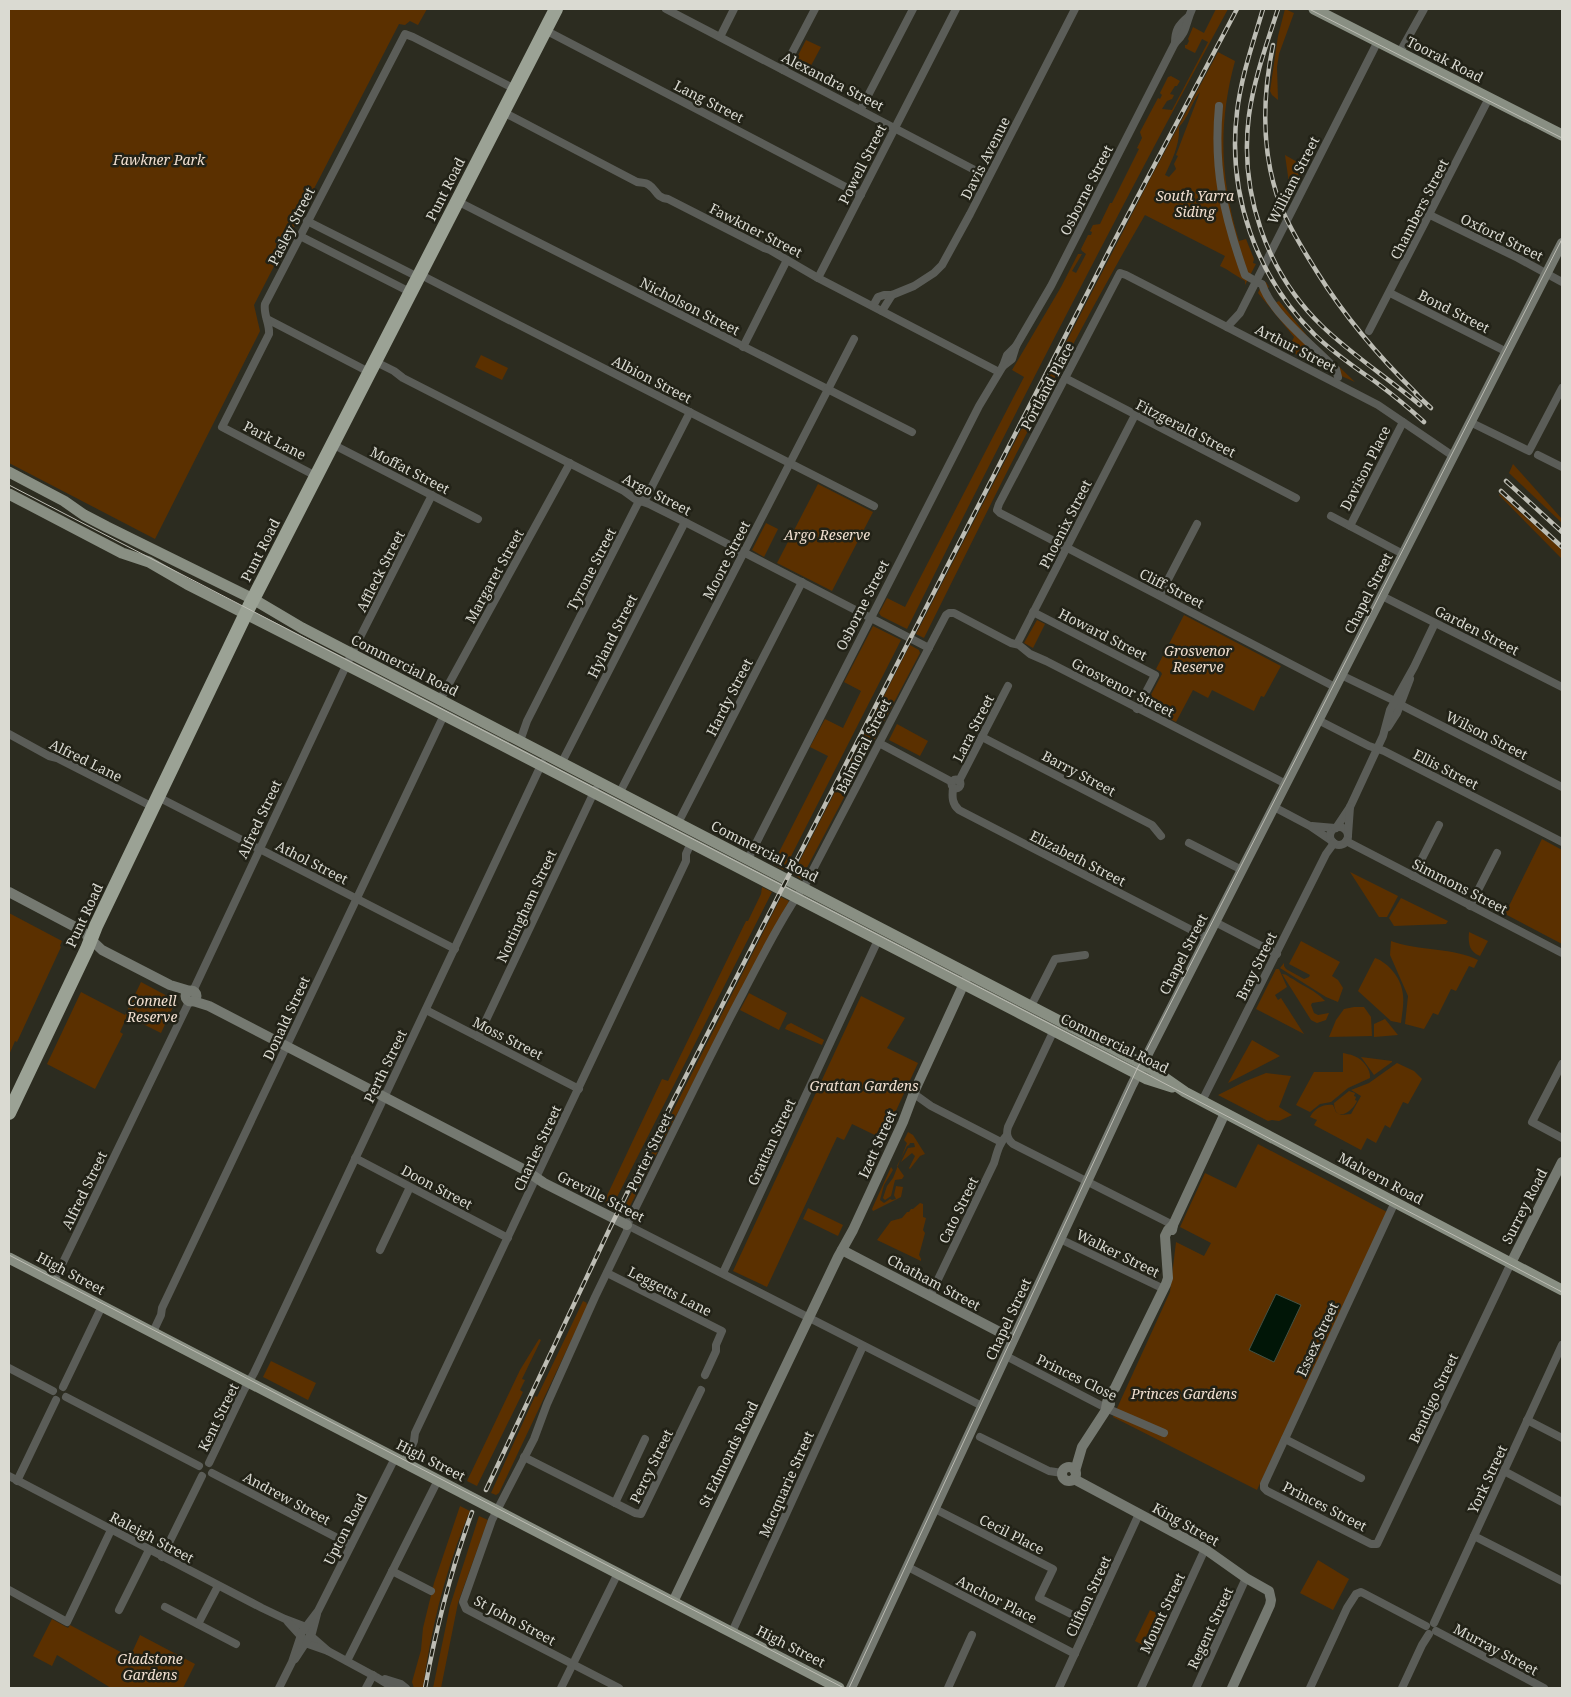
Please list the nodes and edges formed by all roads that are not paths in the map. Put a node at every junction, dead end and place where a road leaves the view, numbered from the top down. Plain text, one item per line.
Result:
1 (556, 9) edge
2 (666, 9) edge
3 (734, 9) edge
4 (815, 9) edge
5 (913, 9) edge
6 (956, 9) edge
7 (1075, 9) edge
8 (1192, 9) edge
9 (1314, 9) edge
10 (1424, 9) edge
11 (545, 30) junction
12 (720, 37) junction
13 (1378, 41) junction
14 (1400, 52) junction
15 (783, 70) junction
16 (515, 89) junction
17 (1489, 98) junction
18 (1219, 106) dead end
19 (861, 109) junction
20 (503, 112) junction
21 (895, 128) junction
22 (1562, 135) edge
23 (988, 177) junction
24 (861, 195) junction
25 (457, 201) junction
26 (1430, 215) junction
27 (307, 221) junction
28 (300, 236) junction
29 (1562, 243) edge
30 (787, 260) junction
31 (398, 267) junction
32 (1120, 273) joint
33 (1547, 273) junction
34 (418, 276) junction
35 (818, 278) junction
36 (391, 282) junction
37 (1562, 282) edge
38 (410, 292) junction
39 (1390, 293) junction
40 (892, 295) junction
41 (873, 306) junction
42 (882, 311) junction
43 (267, 319) junction
44 (1227, 327) junction
45 (1369, 332) dead end
46 (854, 339) dead end
47 (743, 347) junction
48 (1506, 352) junction
49 (372, 367) junction
50 (1001, 369) junction
51 (1338, 377) dead end
52 (1065, 378) junction
53 (1562, 388) edge
54 (828, 390) junction
55 (690, 412) junction
56 (1135, 415) junction
57 (1404, 422) junction
58 (1470, 422) junction
59 (222, 427) joint
60 (912, 432) dead end
61 (332, 444) junction
62 (1538, 455) dead end
63 (1453, 456) junction
64 (570, 463) junction
65 (790, 463) junction
66 (1562, 467) edge
67 (9, 472) edge
68 (316, 476) junction
69 (9, 494) edge
70 (432, 495) junction
71 (1296, 498) dead end
72 (641, 501) junction
73 (874, 506) dead end
74 (75, 509) junction
75 (998, 510) joint
76 (1331, 516) dead end
77 (478, 519) dead end
78 (685, 522) junction
79 (1197, 524) dead end
80 (67, 525) junction
81 (1350, 526) junction
82 (1066, 547) junction
83 (744, 552) junction
84 (1403, 554) junction
85 (802, 582) junction
86 (1160, 595) junction
87 (1382, 596) junction
88 (253, 599) junction
89 (1033, 612) junction
90 (949, 613) joint
91 (246, 614) junction
92 (871, 618) junction
93 (1435, 623) junction
94 (1017, 644) junction
95 (929, 648) junction
96 (349, 661) junction
97 (1341, 675) junction
98 (1008, 686) dead end
99 (1335, 687) junction
100 (1562, 687) edge
101 (440, 700) junction
102 (1398, 703) junction
103 (1138, 709) junction
104 (444, 715) junction
105 (1318, 720) junction
106 (9, 734) edge
107 (982, 737) junction
108 (520, 741) junction
109 (879, 742) junction
110 (1377, 749) junction
111 (562, 762) junction
112 (542, 763) junction
113 (955, 784) junction
114 (1286, 784) junction
115 (1562, 786) edge
116 (595, 790) junction
117 (620, 792) junction
118 (156, 802) junction
119 (1274, 807) junction
120 (1350, 807) junction
121 (678, 823) junction
122 (1439, 825) dead end
123 (1310, 826) junction
124 (1336, 828) junction
125 (1161, 836) dead end
126 (1347, 838) junction
127 (1333, 842) junction
128 (1562, 842) edge
129 (691, 843) junction
130 (1189, 843) dead end
131 (259, 849) junction
132 (1497, 853) dead end
133 (748, 859) junction
134 (1242, 870) junction
135 (1413, 876) junction
136 (9, 892) edge
137 (799, 892) junction
138 (356, 899) junction
139 (1470, 906) junction
140 (1216, 922) junction
141 (1207, 938) junction
142 (91, 939) junction
143 (878, 940) junction
144 (455, 949) junction
145 (1562, 953) edge
146 (1277, 954) junction
147 (1085, 955) dead end
148 (965, 982) junction
149 (191, 996) junction
150 (1031, 1006) junction
151 (426, 1010) junction
152 (1054, 1030) junction
153 (478, 1037) junction
154 (287, 1046) junction
155 (1562, 1064) edge
156 (1140, 1069) junction
157 (579, 1089) junction
158 (1185, 1092) joint
159 (384, 1096) junction
160 (917, 1096) dead end
161 (1202, 1101) junction
162 (9, 1113) edge
163 (1225, 1113) junction
164 (1007, 1136) junction
165 (1562, 1138) edge
166 (999, 1141) dead end
167 (355, 1158) junction
168 (1562, 1162) edge
169 (536, 1178) junction
170 (1087, 1181) junction
171 (410, 1187) junction
172 (1395, 1202) junction
173 (627, 1225) junction
174 (1173, 1225) junction
175 (508, 1238) junction
176 (1060, 1239) junction
177 (380, 1250) dead end
178 (842, 1250) junction
179 (9, 1258) edge
180 (1511, 1263) junction
181 (607, 1273) junction
182 (723, 1273) junction
183 (54, 1281) junction
184 (1162, 1288) junction
185 (1562, 1290) edge
186 (930, 1296) junction
187 (102, 1306) junction
188 (809, 1318) junction
189 (153, 1332) junction
190 (1013, 1339) junction
191 (1562, 1345) edge
192 (863, 1346) junction
193 (1006, 1356) junction
194 (9, 1368) edge
195 (705, 1375) dead end
196 (249, 1382) junction
197 (63, 1388) junction
198 (701, 1390) dead end
199 (53, 1391) junction
200 (66, 1397) junction
201 (56, 1400) junction
202 (982, 1406) junction
203 (1106, 1408) junction
204 (1528, 1420) junction
205 (1164, 1434) dead end
206 (980, 1437) dead end
207 (1562, 1438) edge
208 (645, 1439) dead end
209 (1285, 1439) junction
210 (1082, 1447) junction
211 (524, 1457) junction
212 (399, 1460) junction
213 (209, 1463) junction
214 (199, 1466) junction
215 (1063, 1471) junction
216 (1504, 1472) junction
217 (212, 1473) junction
218 (1075, 1475) junction
219 (9, 1476) edge
220 (202, 1476) junction
221 (1362, 1478) dead end
222 (438, 1480) junction
223 (17, 1481) junction
224 (1263, 1487) joint
225 (1562, 1502) edge
226 (614, 1503) junction
227 (935, 1509) junction
228 (497, 1511) junction
229 (1139, 1514) junction
230 (111, 1530) junction
231 (1474, 1536) junction
232 (1377, 1544) joint
233 (351, 1545) junction
234 (1205, 1548) junction
235 (150, 1550) junction
236 (162, 1557) junction
237 (908, 1567) junction
238 (392, 1571) junction
239 (618, 1573) junction
240 (1246, 1578) junction
241 (1562, 1581) edge
242 (218, 1586) junction
243 (9, 1590) edge
244 (431, 1591) dead end
245 (673, 1602) junction
246 (165, 1607) dead end
247 (119, 1610) dead end
248 (318, 1611) junction
249 (285, 1620) junction
250 (1089, 1623) junction
251 (198, 1624) junction
252 (305, 1626) junction
253 (1431, 1629) junction
254 (732, 1632) junction
255 (300, 1635) junction
256 (311, 1635) junction
257 (972, 1635) dead end
258 (306, 1643) junction
259 (236, 1644) dead end
260 (328, 1651) junction
261 (1075, 1654) junction
262 (347, 1661) junction
263 (292, 1662) junction
264 (573, 1664) junction
265 (374, 1676) junction
266 (279, 1688) edge
267 (366, 1688) edge
268 (394, 1688) edge
269 (406, 1688) edge
270 (560, 1688) edge
271 (619, 1688) edge
272 (839, 1688) edge
273 (851, 1688) edge
274 (948, 1688) edge
275 (1059, 1688) edge
276 (1141, 1688) edge
277 (1196, 1688) edge
278 (1232, 1688) edge
279 (1310, 1688) edge
280 (1402, 1688) edge
281 (1544, 1688) edge

1 - 11 highway, Punt Road
2 - 12 street, Alexandra Street
3 - 12 street
4 - 15 street
5 - 19 street
6 - 21 street, Powell Street
7 - 23 street, Davis Avenue
8 - 50 street, Osborne Street
9 - 13 main road, Toorak Road
10 - 14 street
11 - 16 highway, Punt Road
11 - 24 street, Lang Street
12 - 15 street, Alexandra Street
13 - 14 main road, Toorak Road
13 - 44 street, William Street
14 - 17 main road, Toorak Road
15 - 19 street, Alexandra Street
16 - 20 highway, Punt Road
16 - 27 street, Pasley Street
17 - 22 main road, Toorak Road
17 - 26 street, Chambers Street
18 - 51 street
19 - 21 street, Alexandra Street
20 - 25 highway, Punt Road
20 - 30 street, Fawkner Street
21 - 23 street, Alexandra Street
21 - 24 street, Powell Street
23 - 40 street, Davis Avenue
24 - 35 street, Powell Street
25 - 34 highway, Punt Road
25 - 47 street, Nicholson Street
26 - 33 street, Oxford Street
26 - 39 street, Chambers Street
27 - 28 street, Pasley Street
27 - 31 street, Albion Street
28 - 36 street
28 - 43 street, Pasley Street
29 - 33 street, Chapel Street
30 - 35 street, Fawkner Street
30 - 47 street
31 - 34 street, Albion Street
31 - 36 street
32 - 44 street, Arthur Street
32 - 52 street, Portland Place
33 - 37 street, Oxford Street
33 - 48 street, Chapel Street
34 - 38 highway, Punt Road
34 - 55 street, Albion Street
35 - 41 street, Fawkner Street
36 - 38 street
38 - 49 highway, Punt Road
39 - 45 street, Chambers Street
39 - 48 street, Bond Street
40 - 41 street, Davis Avenue
40 - 42 street
41 - 42 street, Fawkner Street
42 - 50 street, Fawkner Street
43 - 49 street, Argo Street
43 - 59 street, Pasley Street
44 - 57 street, Arthur Street
46 - 54 street, Moore Street
47 - 54 street, Nicholson Street
48 - 58 street, Chapel Street
49 - 61 highway, Punt Road
49 - 64 street, Argo Street
50 - 92 street, Osborne Street
52 - 56 street, Fitzgerald Street
52 - 75 street, Portland Place
53 - 58 street
54 - 60 street, Nicholson Street
54 - 65 street, Moore Street
55 - 65 street, Albion Street
55 - 72 street, Tyrone Street
56 - 71 street, Fitzgerald Street
56 - 82 street, Phoenix Street
57 - 63 street, Arthur Street
57 - 81 street, Davison Place
58 - 63 street, Chapel Street
59 - 68 street, Park Lane
61 - 68 highway, Punt Road
61 - 70 street, Moffat Street
62 - 66 street
63 - 84 street, Chapel Street
64 - 72 street, Argo Street
64 - 101 street, Margaret Street
65 - 73 street, Albion Street
65 - 83 street, Moore Street
67 - 74 main road, Commercial Road
68 - 88 highway, Punt Road
69 - 80 main road, Commercial Road
70 - 77 street, Moffat Street
70 - 96 street, Affleck Street
72 - 78 street, Argo Street
72 - 108 street, Tyrone Street
74 - 80 main road
74 - 88 main road, Commercial Road
75 - 82 street, Cliff Street
76 - 81 street
78 - 83 street, Argo Street
78 - 111 street, Hyland Street
79 - 86 street
80 - 91 main road, Commercial Road
81 - 84 street
82 - 86 street, Cliff Street
82 - 89 street, Phoenix Street
83 - 85 street, Argo Street
83 - 117 street, Moore Street
84 - 87 street, Chapel Street
85 - 92 street, Argo Street
85 - 121 street, Hardy Street
86 - 99 street, Cliff Street
87 - 93 street, Garden Street
87 - 97 street, Chapel Street
88 - 91 highway, Punt Road
88 - 96 main road, Commercial Road
89 - 94 street, Phoenix Street
89 - 103 street, Howard Street
90 - 94 street, Grosvenor Street
90 - 95 street, Balmoral Street
91 - 96 main road, Commercial Road
91 - 118 highway, Punt Road
92 - 95 street, Argo Street
92 - 133 street, Osborne Street
93 - 100 street, Garden Street
93 - 102 street
94 - 103 street, Grosvenor Street
95 - 109 street, Balmoral Street
96 - 101 main road, Commercial Road
96 - 104 main road, Commercial Road
96 - 131 street, Alfred Street
97 - 99 street, Chapel Street
97 - 102 street, Wilson Street
98 - 107 street, Lara Street
99 - 105 street, Chapel Street
101 - 108 main road, Commercial Road
102 - 110 street
102 - 115 street, Wilson Street
103 - 114 street, Grosvenor Street
104 - 112 main road, Commercial Road
104 - 138 street, Donald Street
105 - 110 street, Ellis Street
105 - 114 street, Chapel Street
106 - 118 street, Alfred Lane
107 - 113 street, Lara Street
107 - 125 street, Barry Street
108 - 111 main road, Commercial Road
109 - 113 street
109 - 137 street, Balmoral Street
110 - 120 street
110 - 128 street, Ellis Street
111 - 117 main road, Commercial Road
112 - 116 main road, Commercial Road
112 - 144 street, Perth Street
113 - 141 street, Elizabeth Street
114 - 119 street, Chapel Street
116 - 129 main road, Commercial Road
116 - 153 street, Nottingham Street
117 - 121 main road, Commercial Road
118 - 131 street, Athol Street
118 - 142 highway, Punt Road
119 - 123 street
119 - 134 street, Chapel Street
120 - 124 street
120 - 126 street
121 - 133 main road, Commercial Road
122 - 135 street
123 - 124 street
123 - 127 street
124 - 126 street
124 - 127 street
126 - 127 street
126 - 135 street, Simmons Street
127 - 146 street, Bray Street
129 - 137 main road, Commercial Road
129 - 157 street, Charles Street
130 - 134 street
131 - 138 street, Athol Street
131 - 149 street, Alfred Street
132 - 139 street
133 - 137 main road, Commercial Road
134 - 140 street, Chapel Street
135 - 139 street, Simmons Street
136 - 142 street, Greville Street
137 - 143 main road, Commercial Road
137 - 150 main road, Commercial Road
137 - 173 street, Porter Street
138 - 144 street, Athol Street
138 - 154 street, Donald Street
139 - 145 street, Simmons Street
140 - 141 street, Chapel Street
140 - 146 street
141 - 156 street, Chapel Street
142 - 149 street, Greville Street
142 - 162 highway, Punt Road
143 - 148 main road, Commercial Road
143 - 182 street, Grattan Street
144 - 151 street, Perth Street
146 - 161 street, Bray Street
147 - 150 street
148 - 152 main road, Commercial Road
148 - 178 street, Izett Street
149 - 154 street, Greville Street
149 - 183 street, Alfred Street
150 - 156 main road, Commercial Road
151 - 153 street, Moss Street
151 - 159 street, Perth Street
152 - 156 main road, Commercial Road
152 - 164 street, Cato Street
153 - 157 street, Moss Street
154 - 159 street, Greville Street
154 - 189 street, Donald Street
155 - 165 street
156 - 158 main road, Commercial Road
156 - 170 street, Chapel Street
157 - 169 street, Charles Street
158 - 161 main road, Malvern Road
159 - 167 street, Perth Street
159 - 169 street, Greville Street
160 - 166 street
161 - 163 main road, Malvern Road
163 - 172 main road, Malvern Road
163 - 174 street
164 - 170 street
164 - 186 street, Cato Street
167 - 171 street, Doon Street
167 - 196 street, Perth Street
168 - 180 street, Surrey Road
169 - 173 street, Greville Street
169 - 175 street, Charles Street
170 - 174 street
170 - 176 street, Chapel Street
171 - 175 street, Doon Street
171 - 177 street
172 - 180 main road, Malvern Road
172 - 209 street, Essex Street
173 - 181 street, Porter Street
173 - 182 street, Greville Street
174 - 184 street
175 - 212 street, Charles Street
176 - 184 street, Walker Street
176 - 190 street, Chapel Street
178 - 186 street, Chatham Street
178 - 188 street, Izett Street
179 - 183 main road, High Street
180 - 185 main road, Malvern Road
180 - 232 street, Bendigo Street
181 - 195 street, Leggetts Lane
181 - 211 street, Porter Street
182 - 188 street, Greville Street
183 - 187 main road, High Street
184 - 203 street
186 - 190 street, Chatham Street
187 - 189 main road, High Street
187 - 197 street
188 - 192 street, Greville Street
188 - 245 street, St Edmonds Road
189 - 196 main road, High Street
190 - 193 street, Chapel Street
191 - 204 street, York Street
192 - 202 street, Greville Street
192 - 254 street, Macquarie Street
193 - 202 street, Chapel Street
193 - 203 street, Princes Close
194 - 199 street
196 - 212 main road, High Street
196 - 213 street, Kent Street
197 - 199 street
197 - 200 street
198 - 226 street, Percy Street
199 - 201 street
200 - 201 street
200 - 214 street
201 - 223 street
202 - 227 street, Chapel Street
203 - 205 street, Princes Close
203 - 210 street
204 - 207 street
204 - 216 street, York Street
206 - 215 street
208 - 226 street
209 - 221 street
209 - 224 street, Essex Street
210 - 215 street
210 - 218 street
211 - 226 street, Percy Street
211 - 228 street, Porter Street
212 - 222 main road, High Street
212 - 233 street, Upton Road
213 - 214 street
213 - 217 street
214 - 220 street
215 - 218 street, King Street
216 - 225 street
216 - 231 street, York Street
217 - 220 street
217 - 233 street, Andrew Street
218 - 229 street, King Street
219 - 223 street, Raleigh Street
220 - 236 street
222 - 228 main road, High Street
222 - 238 street
223 - 230 street, Raleigh Street
224 - 232 street, Princes Street
227 - 237 street, Chapel Street
227 - 250 street, Cecil Place
228 - 239 main road, High Street
228 - 264 street, St John Street
229 - 234 street, King Street
229 - 250 street, Clifton Street
230 - 235 street, Raleigh Street
230 - 243 street
231 - 241 street
231 - 253 street, York Street
233 - 248 street, Upton Road
234 - 240 street, King Street
234 - 276 street, Mount Street
235 - 236 street, Raleigh Street
235 - 247 street
236 - 242 street, Raleigh Street
237 - 261 street, Anchor Place
237 - 273 street, Chapel Street
238 - 244 street
238 - 262 street
239 - 245 main road, High Street
239 - 264 street
240 - 277 street, Regent Street
240 - 278 street, King Street
242 - 249 street, Raleigh Street
242 - 251 street
245 - 254 main road, High Street
246 - 251 street
248 - 252 street, Upton Road
248 - 256 street, Upton Road
249 - 252 street, Raleigh Street
249 - 255 street, Raleigh Street
250 - 261 street, Clifton Street
251 - 259 street
252 - 255 street, Upton Road
252 - 256 street
253 - 279 street, Murray Street
253 - 280 street, York Street
253 - 281 street, Murray Street
254 - 272 main road, High Street
255 - 258 street, Raleigh Street
255 - 263 street, Upton Road
256 - 258 street, Upton Road
256 - 260 street
257 - 274 street
258 - 260 street
258 - 263 street, Upton Road
260 - 262 street
261 - 275 street, Clifton Street
262 - 265 street
263 - 266 street, Upton Road
264 - 270 street
264 - 271 street, St John Street
265 - 267 street
265 - 268 street
265 - 269 street

